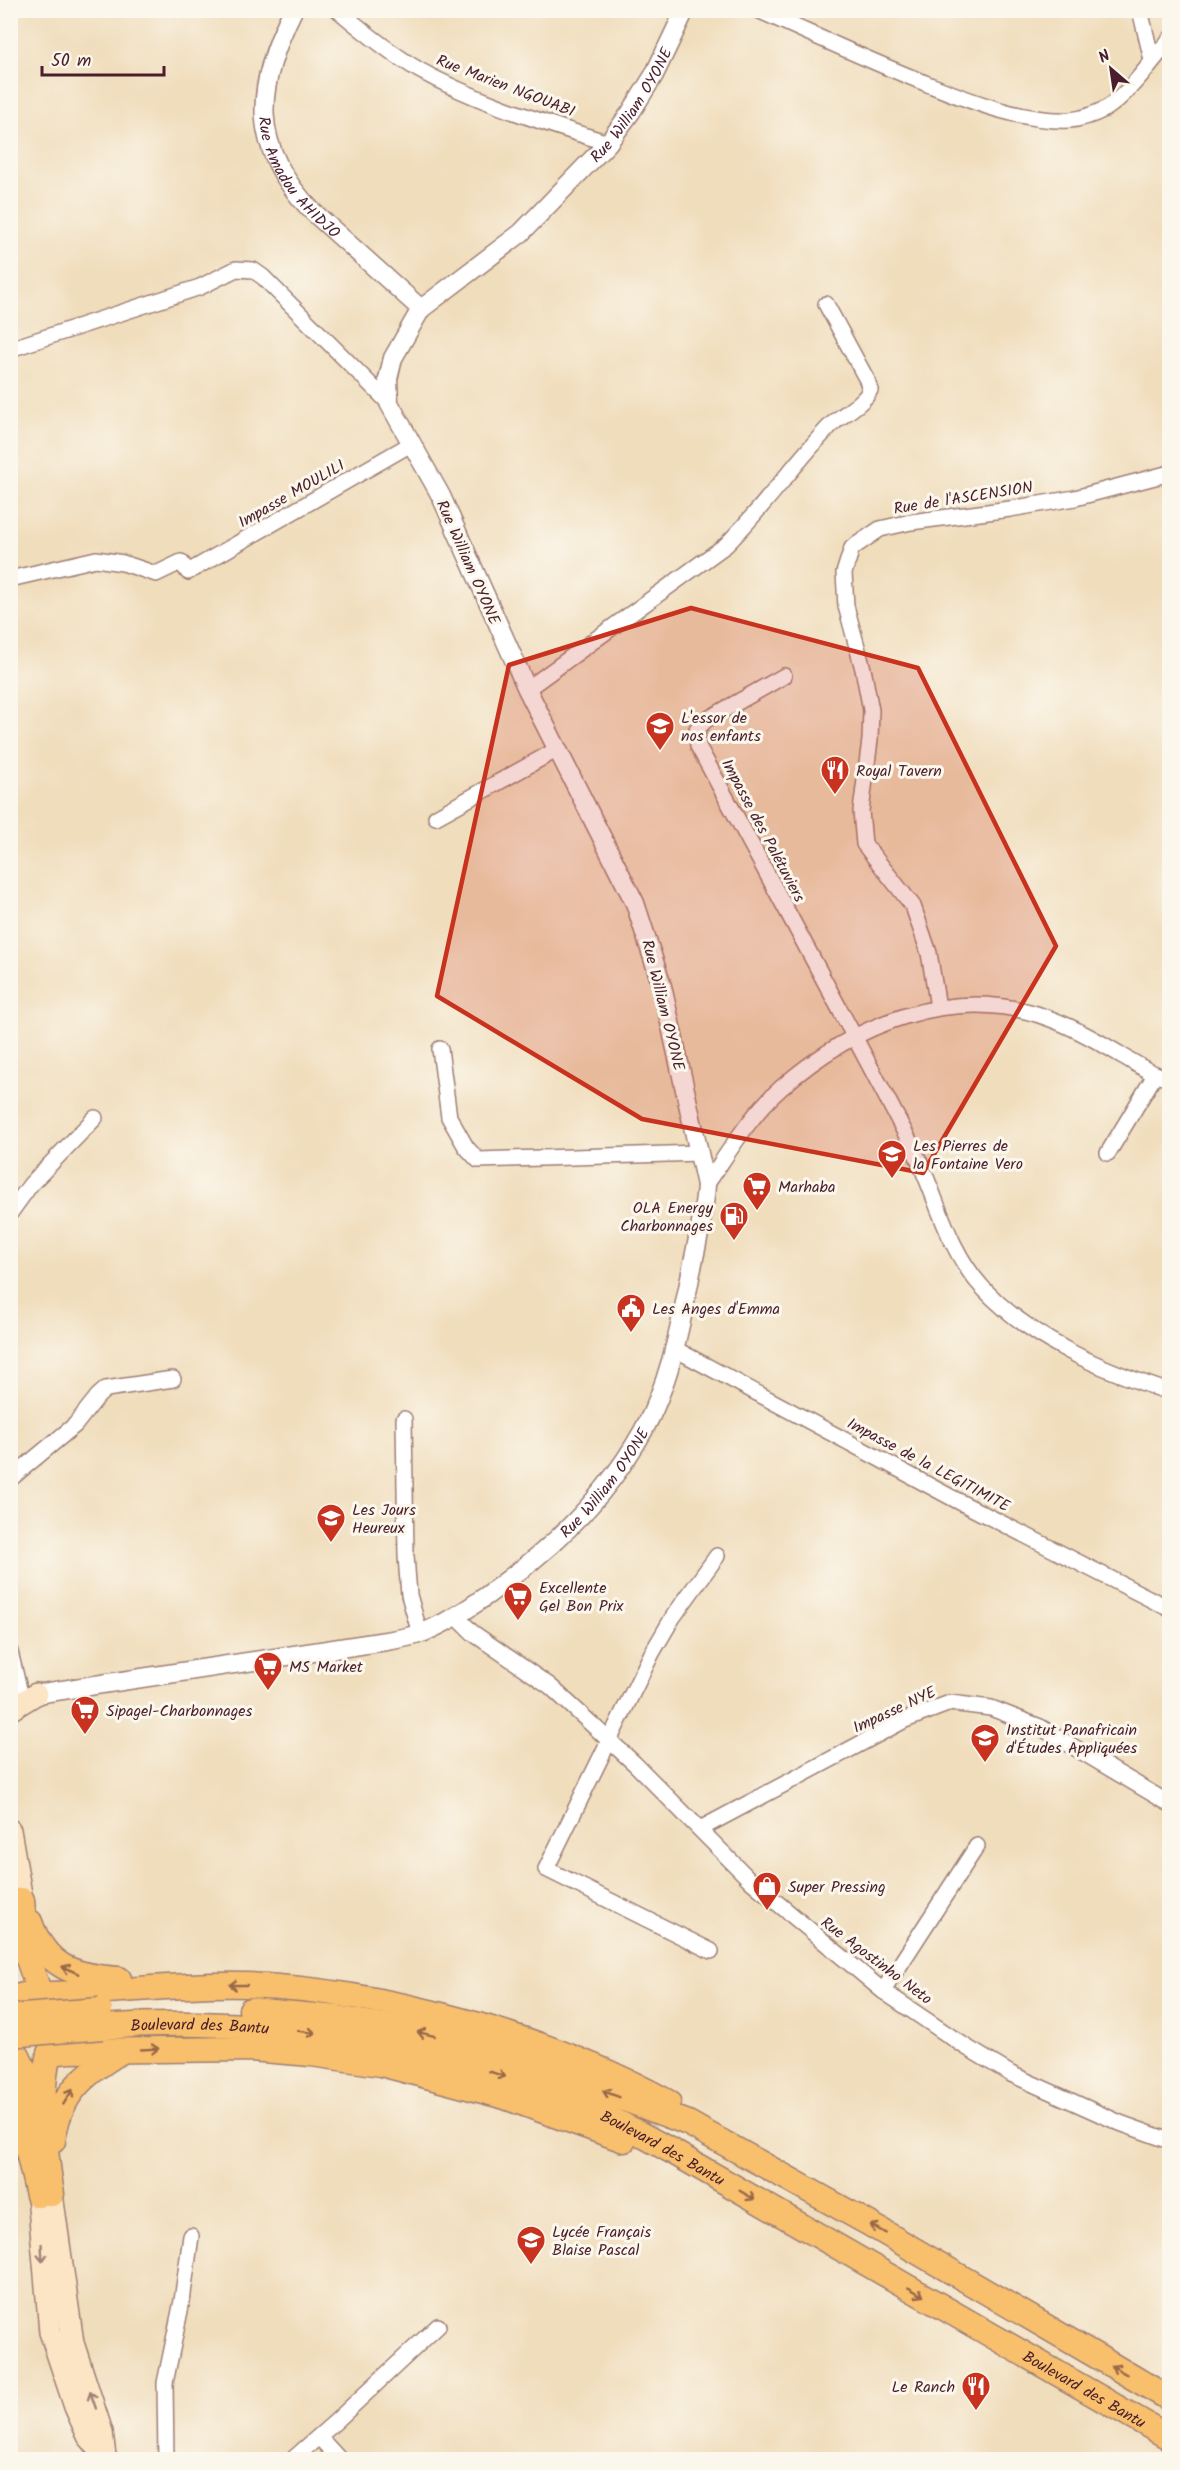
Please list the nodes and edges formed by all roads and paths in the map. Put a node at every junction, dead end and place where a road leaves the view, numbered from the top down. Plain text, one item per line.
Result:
1 (293, 10) edge
2 (338, 10) edge
3 (685, 10) edge
4 (758, 10) edge
5 (1140, 10) edge
6 (1170, 39) edge
7 (1152, 60) junction
8 (608, 142) junction
9 (826, 304) dead end
10 (421, 309) junction
11 (10, 349) edge
12 (390, 403) junction
13 (411, 444) junction
14 (1170, 473) edge
15 (10, 579) edge
16 (784, 676) dead end
17 (527, 689) junction
18 (558, 749) junction
19 (436, 817) dead end
20 (938, 1007) junction
21 (855, 1036) junction
22 (440, 1049) dead end
23 (1162, 1077) edge
24 (95, 1118) dead end
25 (700, 1153) junction
26 (1108, 1153) dead end
27 (706, 1185) junction
28 (10, 1213) edge
29 (673, 1348) junction
30 (172, 1379) dead end
31 (1170, 1392) edge
32 (404, 1419) dead end
33 (10, 1479) edge
34 (717, 1556) dead end
35 (1170, 1609) edge
36 (456, 1616) junction
37 (420, 1634) junction
38 (10, 1652) edge
39 (19, 1697) edge
40 (609, 1740) junction
41 (1170, 1804) edge
42 (700, 1829) junction
43 (10, 1830) edge
44 (977, 1846) dead end
45 (22, 1900) junction
46 (10, 1924) edge
47 (711, 1951) dead end
48 (190, 1985) junction
49 (883, 1991) junction
50 (40, 1994) junction
51 (11, 2004) edge
52 (101, 2019) junction
53 (12, 2049) edge
54 (123, 2050) junction
55 (49, 2053) junction
56 (10, 2109) edge
57 (688, 2123) junction
58 (1170, 2141) edge
59 (694, 2164) junction
60 (45, 2194) junction
61 (191, 2236) dead end
62 (438, 2326) dead end
63 (1170, 2399) edge
64 (319, 2436) junction
65 (1170, 2438) edge
66 (105, 2458) edge
67 (166, 2460) edge
68 (291, 2460) edge
69 (340, 2460) edge

1 - 10 street, Rue Amadou AHIDJO
2 - 8 street, Rue Marien NGOUABI
3 - 8 street, Rue William OYONE
4 - 7 street
5 - 7 street
6 - 7 street
8 - 10 street, Rue William OYONE
9 - 17 street
10 - 12 street, Rue William OYONE
11 - 12 street
12 - 13 street, Rue William OYONE
13 - 15 street, Impasse MOULILI
13 - 17 street, Rue William OYONE
14 - 20 street, Rue de l'ASCENSION
16 - 21 street, Impasse des Palétuviers
17 - 18 street, Rue William OYONE
18 - 19 street
18 - 25 street, Rue William OYONE
20 - 21 street
20 - 23 street
21 - 27 street
21 - 31 street, Impasse des Palétuviers
22 - 25 street
23 - 26 street
24 - 28 street
25 - 27 street, Rue William OYONE
27 - 29 street, Rue William OYONE
29 - 35 street, Impasse de la LEGITIMITE
29 - 36 street, Rue William OYONE
30 - 33 street
32 - 37 street
34 - 40 street
36 - 37 street, Rue William OYONE
36 - 40 street, Rue Agostinho Neto
37 - 39 street, Rue William OYONE
38 - 39 street
40 - 42 street, Rue Agostinho Neto
40 - 47 street
41 - 42 street, Impasse NYE
42 - 49 street, Rue Agostinho Neto
43 - 45 main road
44 - 49 street
48 -> 45 highway
45 - 50 highway
46 - 51 highway
48 - 50 highway
57 -> 48 highway
49 - 58 street, Rue Agostinho Neto
50 - 51 highway
50 - 55 highway
51 - 52 highway, bridge
52 - 53 highway, bridge
57 -> 52 highway, Boulevard des Bantu
52 -> 59 highway, Boulevard des Bantu
53 - 55 highway
53 - 60 highway
54 - 55 highway
54 -> 59 highway
60 -> 54 highway
55 - 60 highway
56 - 60 highway
63 -> 57 highway, Boulevard des Bantu
59 -> 65 highway, Boulevard des Bantu
60 - 66 main road
61 - 67 street
62 - 64 street
64 - 68 street
64 - 69 street

